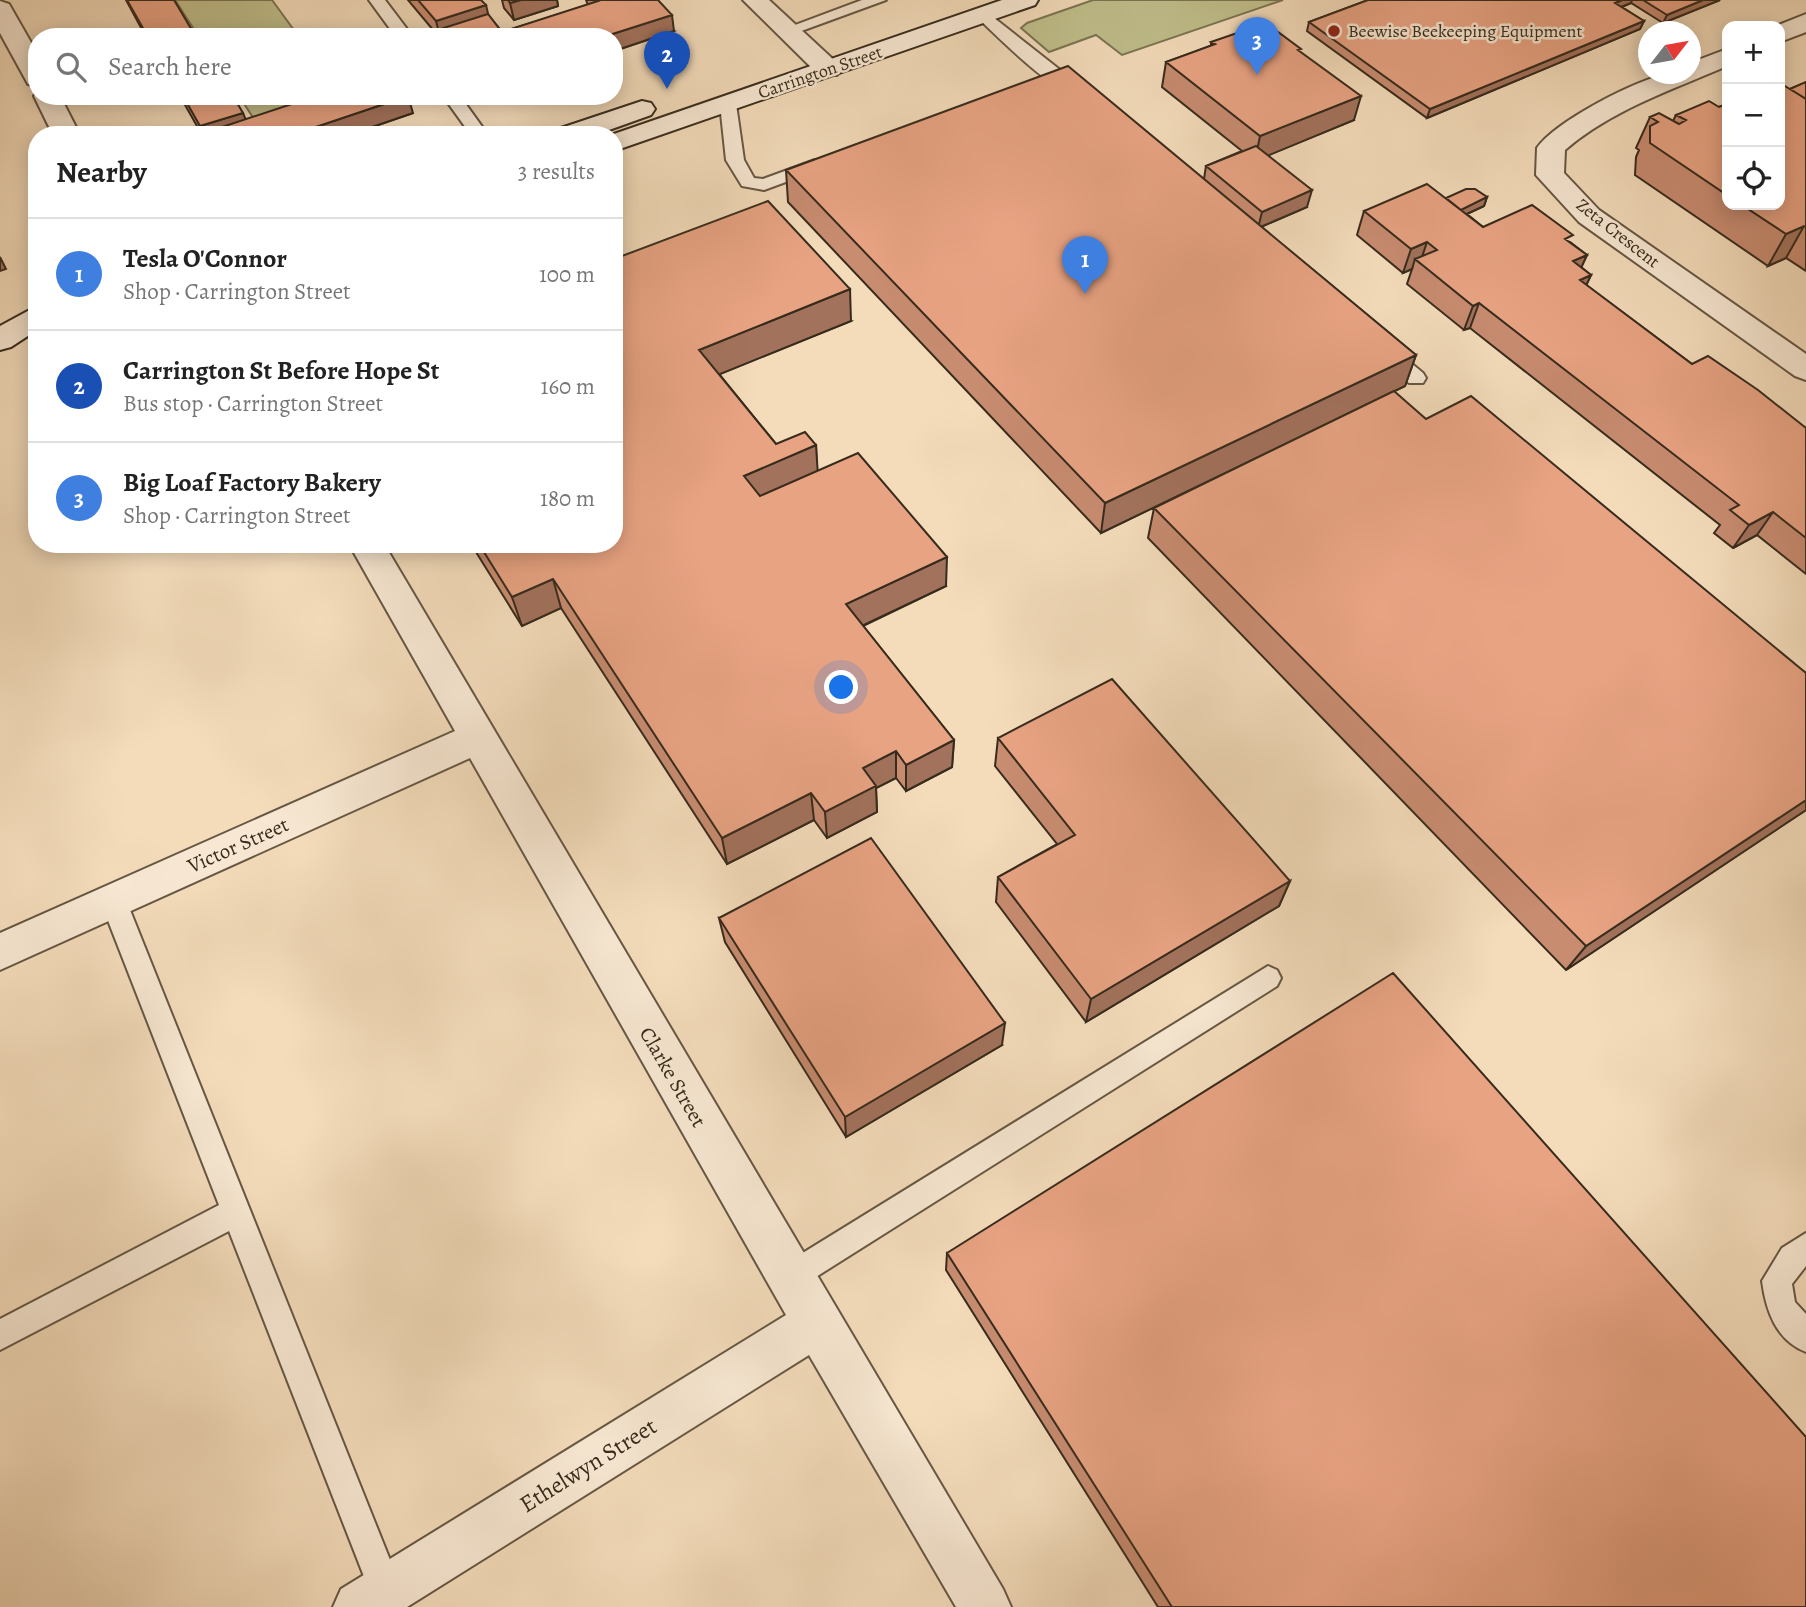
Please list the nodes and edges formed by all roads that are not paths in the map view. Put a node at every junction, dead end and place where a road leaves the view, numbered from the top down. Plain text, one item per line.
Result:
1 (377, 0) edge
2 (755, 0) edge
3 (878, 0) edge
4 (962, 0) edge
5 (1026, 0) edge
6 (0, 9) edge
7 (984, 15) junction
8 (1806, 22) edge
9 (398, 28) edge
10 (787, 30) junction
11 (1785, 32) edge
12 (1722, 59) edge
13 (28, 61) edge
14 (818, 61) junction
15 (1701, 68) edge
16 (1055, 75) junction
17 (1665, 84) edge
18 (1030, 85) edge
19 (1088, 101) edge
20 (728, 104) junction
21 (52, 105) edge
22 (458, 105) edge
23 (62, 126) edge
24 (473, 126) edge
25 (598, 126) edge
26 (623, 140) edge
27 (827, 161) edge
28 (28, 323) edge
29 (28, 339) edge
30 (0, 341) edge
31 (1375, 344) edge
32 (1806, 369) edge
33 (1416, 378) edge
34 (371, 553) edge
35 (477, 738) junction
36 (113, 900) junction
37 (0, 952) edge
38 (1268, 978) dead end
39 (235, 1212) junction
40 (1806, 1248) edge
41 (790, 1277) junction
42 (817, 1323) junction
43 (0, 1335) edge
44 (1806, 1337) edge
45 (372, 1599) edge
46 (985, 1607) edge

1 - 9 lane
2 - 10 street
3 - 10 lane
4 - 14 street, Carrington Street
5 - 7 street, Carrington Street
6 - 13 street
7 - 14 street, Carrington Street
7 - 16 lane
8 - 11 street
10 - 14 street
12 - 15 street, Zeta Crescent
14 - 20 street, Carrington Street
14 - 25 street, Carrington Street
16 - 18 lane
16 - 19 lane
17 - 32 street, Zeta Crescent
20 - 26 street, Carrington Street
20 - 27 lane
21 - 23 street
22 - 24 lane
28 - 30 street
29 - 30 street
31 - 33 lane
34 - 35 street, Clarke Street
35 - 36 street, Victor Street
35 - 41 street, Clarke Street
36 - 37 street, Victor Street
36 - 39 lane
38 - 41 lane
39 - 43 lane
39 - 45 lane
40 - 44 lane
41 - 42 street, Clarke Street
42 - 45 street, Ethelwyn Street
42 - 46 street, Clarke Street

